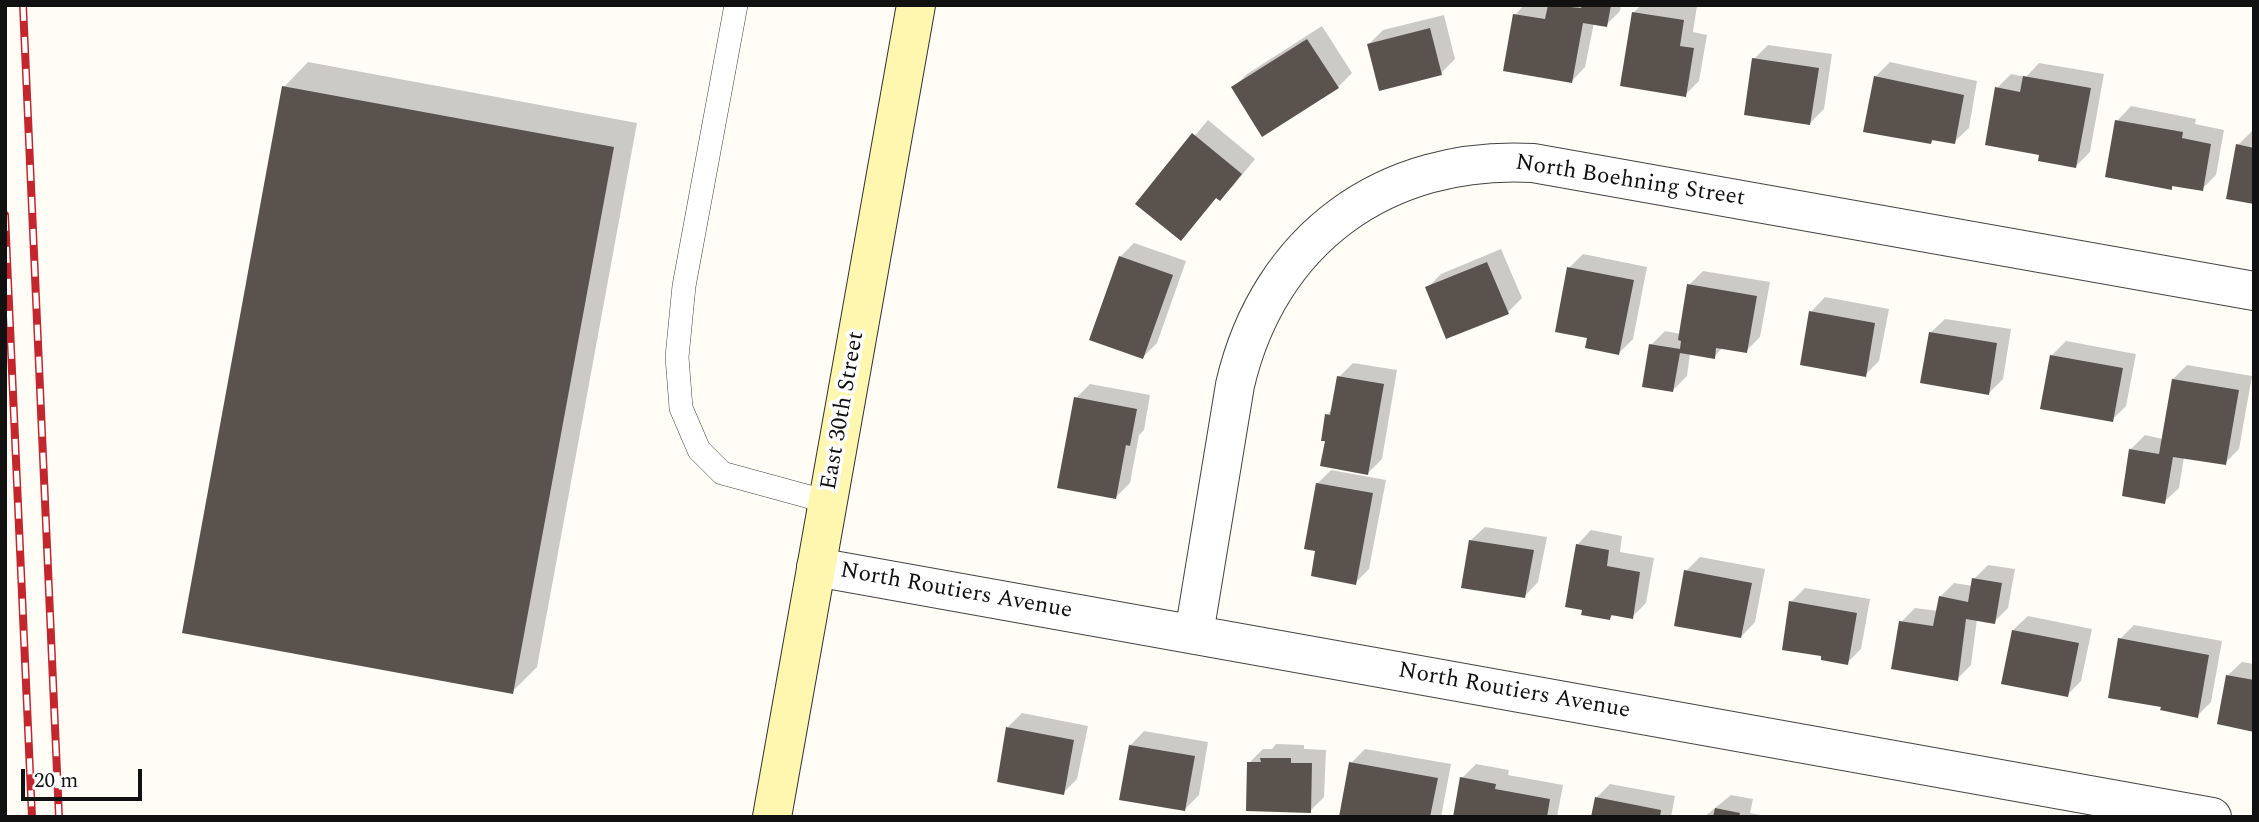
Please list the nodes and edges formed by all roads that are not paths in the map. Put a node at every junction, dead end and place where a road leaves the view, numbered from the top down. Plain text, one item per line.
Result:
1 (736, 5) edge
2 (916, 5) edge
3 (2254, 291) edge
4 (828, 502) junction
5 (817, 567) junction
6 (1194, 634) junction
7 (772, 817) edge
8 (2212, 817) edge

1 - 4 lane
2 - 4 main road, East 30th Street
3 - 6 street, North Boehning Street
4 - 5 main road, East 30th Street
5 - 6 street, North Routiers Avenue
5 - 7 main road, East 30th Street
6 - 8 street, North Routiers Avenue

